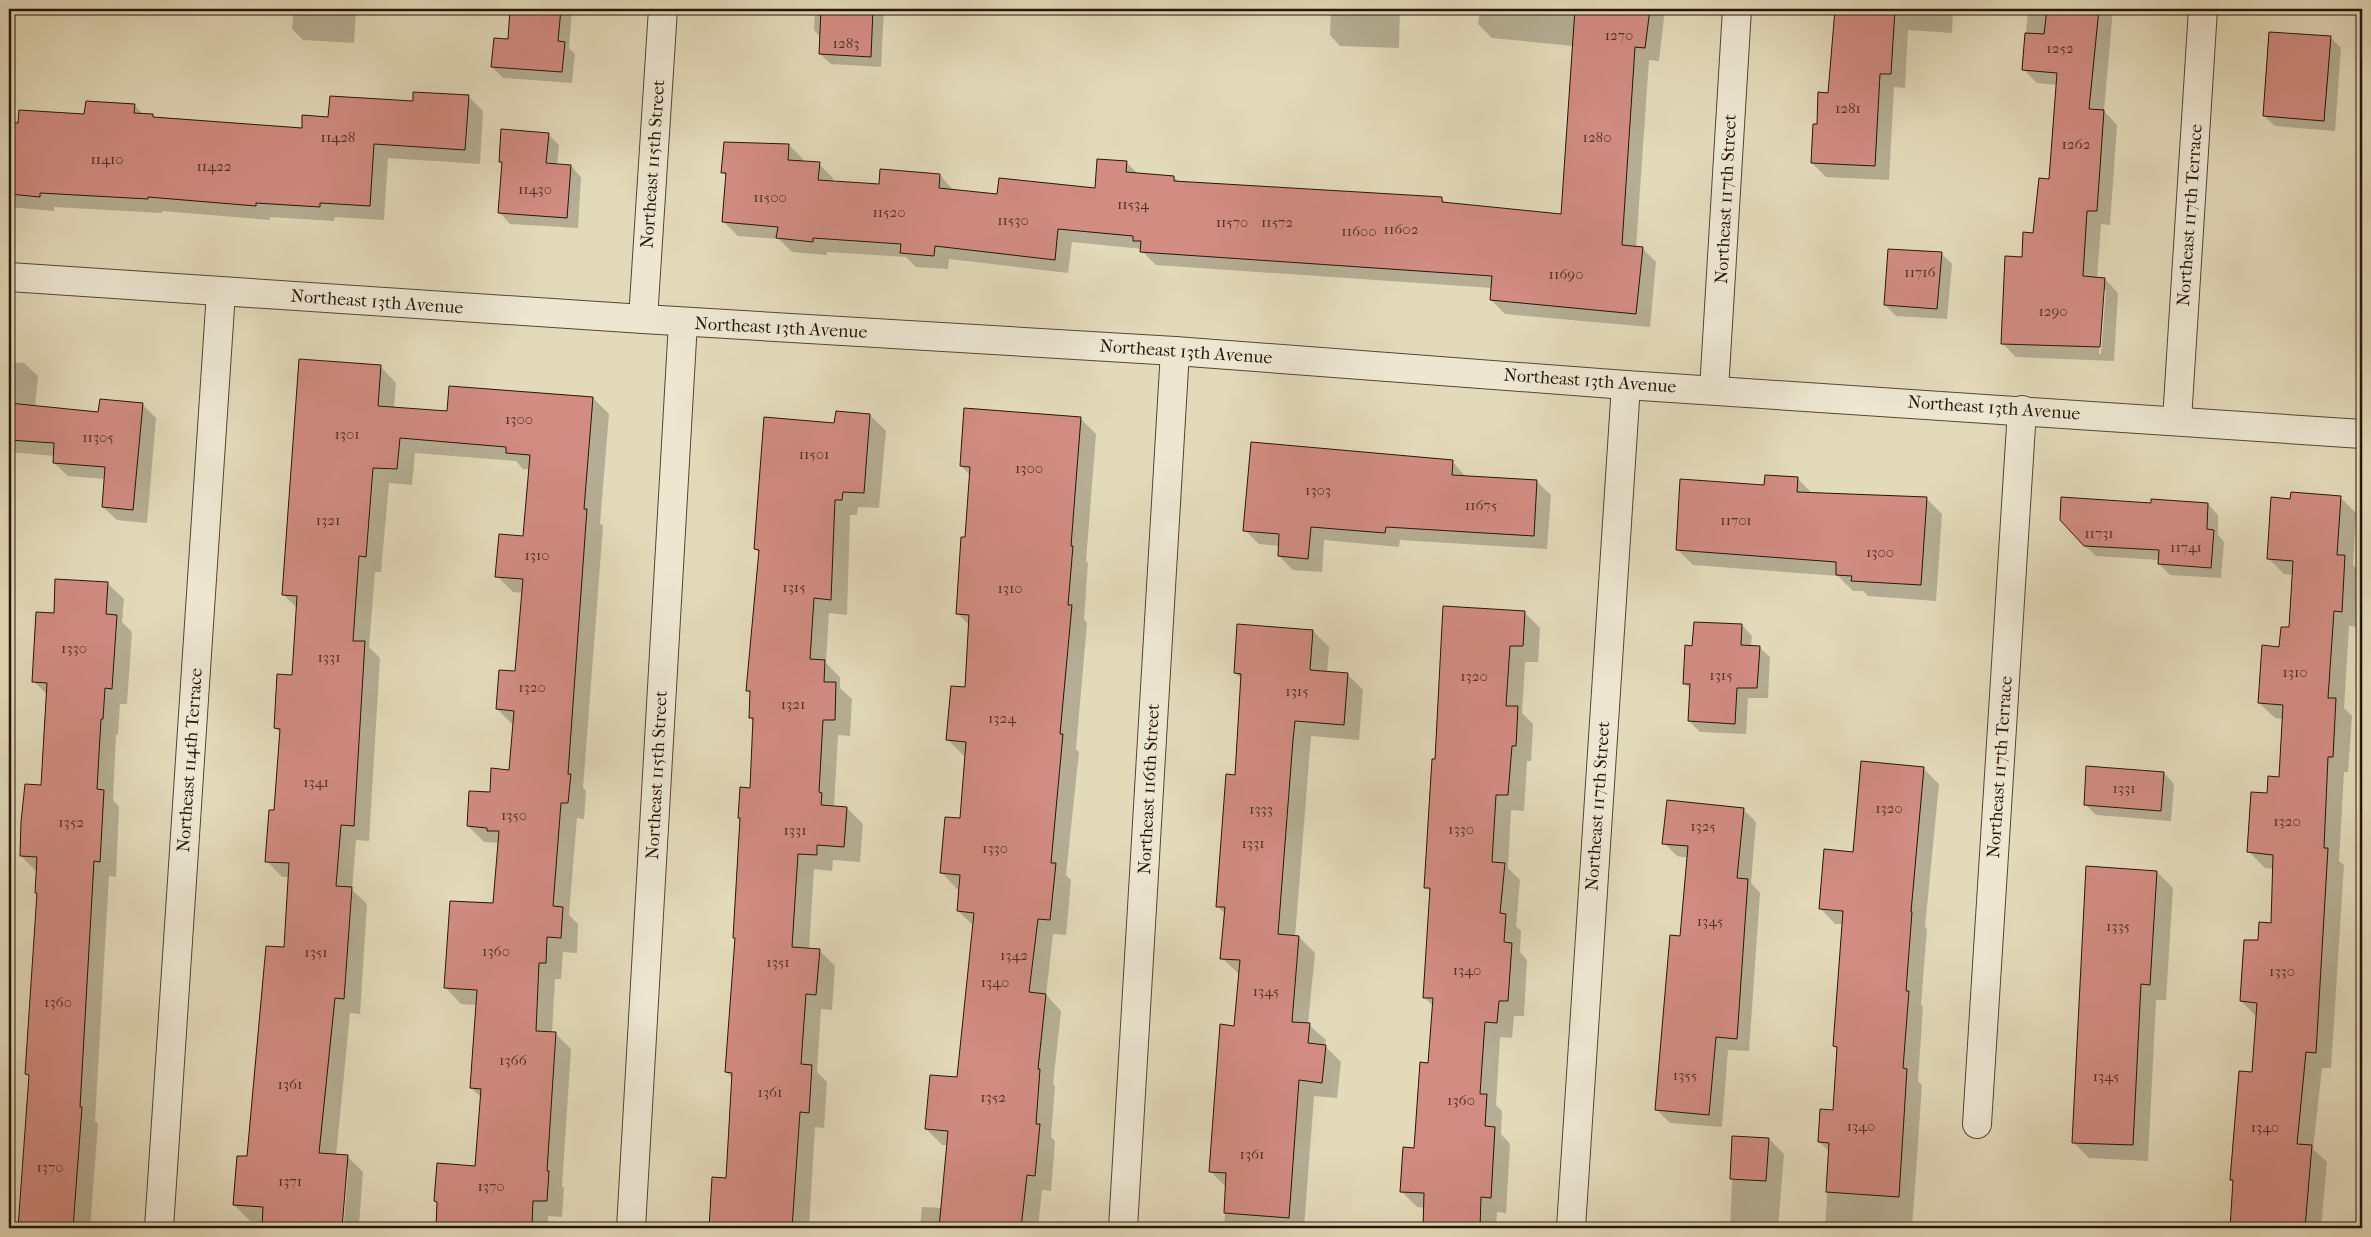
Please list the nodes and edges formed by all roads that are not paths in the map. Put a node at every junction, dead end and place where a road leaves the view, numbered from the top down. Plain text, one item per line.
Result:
1 (663, 9) edge
2 (1737, 9) edge
3 (2203, 9) edge
4 (9, 277) edge
5 (221, 292) junction
6 (643, 320) junction
7 (683, 322) junction
8 (1174, 351) junction
9 (1626, 385) junction
10 (1714, 390) junction
11 (2022, 410) junction
12 (2177, 420) junction
13 (2362, 434) edge
14 (1977, 1124) dead end
15 (159, 1228) edge
16 (631, 1228) edge
17 (1123, 1228) edge
18 (1571, 1228) edge

1 - 6 street, Northeast 115th Street
2 - 10 street, Northeast 117th Street
3 - 12 street, Northeast 117th Terrace
4 - 5 street, Northeast 13th Avenue
5 - 6 street, Northeast 13th Avenue
5 - 15 street, Northeast 114th Terrace
6 - 7 street, Northeast 13th Avenue
7 - 8 street, Northeast 13th Avenue
7 - 16 street, Northeast 115th Street
8 - 9 street, Northeast 13th Avenue
8 - 17 street, Northeast 116th Street
9 - 10 street, Northeast 13th Avenue
9 - 18 street, Northeast 117th Street
10 - 11 street, Northeast 13th Avenue
11 - 12 street, Northeast 13th Avenue
11 - 14 street, Northeast 117th Terrace
12 - 13 street, Northeast 13th Avenue

